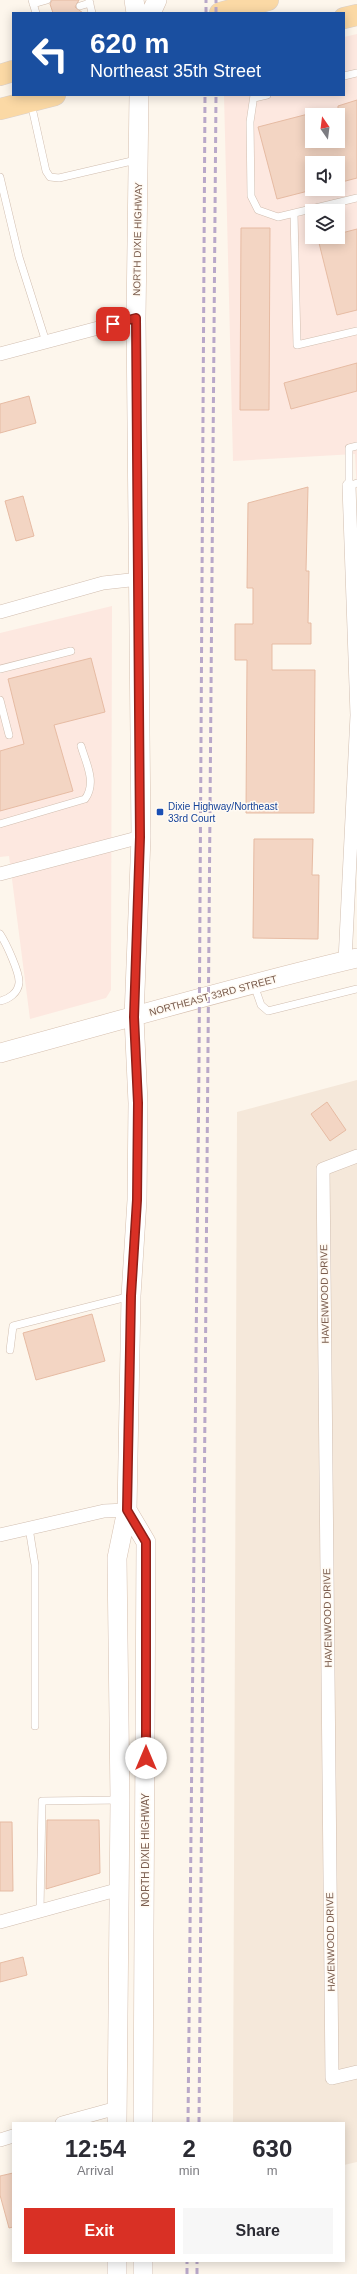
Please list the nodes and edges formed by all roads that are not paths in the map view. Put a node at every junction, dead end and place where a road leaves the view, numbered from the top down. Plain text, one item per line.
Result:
1 (47, 0) edge
2 (134, 0) edge
3 (157, 0) edge
4 (268, 0) edge
5 (90, 1) edge
6 (33, 2) edge
7 (80, 6) dead end
8 (36, 12) edge
9 (92, 12) edge
10 (136, 12) edge
11 (151, 12) edge
12 (224, 12) edge
13 (357, 15) edge
14 (345, 18) edge
15 (12, 71) edge
16 (357, 73) edge
17 (0, 75) edge
18 (345, 76) edge
19 (51, 96) edge
20 (139, 96) edge
21 (254, 97) edge
22 (31, 101) junction
23 (0, 109) edge
24 (138, 160) junction
25 (0, 177) edge
26 (357, 198) edge
27 (294, 213) junction
28 (136, 318) junction
29 (357, 331) edge
30 (46, 342) junction
31 (0, 354) edge
32 (357, 446) edge
33 (353, 485) edge
34 (138, 579) junction
35 (0, 612) edge
36 (71, 651) dead end
37 (0, 669) edge
38 (0, 700) edge
39 (357, 715) edge
40 (9, 735) dead end
41 (81, 746) dead end
42 (0, 824) edge
43 (354, 833) edge
44 (140, 837) junction
45 (0, 874) edge
46 (0, 934) edge
47 (351, 959) edge
48 (253, 983) junction
49 (357, 989) edge
50 (0, 1001) edge
51 (134, 1017) junction
52 (0, 1053) edge
53 (357, 1156) edge
54 (131, 1296) junction
55 (10, 1350) dead end
56 (127, 1510) junction
57 (29, 1528) junction
58 (0, 1535) edge
59 (35, 1726) dead end
60 (120, 1800) junction
61 (120, 1889) junction
62 (40, 1911) junction
63 (0, 1922) edge
64 (357, 2072) edge
65 (117, 2116) edge
66 (70, 2122) edge
67 (143, 2122) edge
68 (12, 2136) edge
69 (0, 2140) edge
70 (118, 2262) edge
71 (143, 2262) edge
72 (118, 2274) edge
73 (143, 2274) edge

1 - 6 lane
2 - 10 main road
3 - 11 main road
4 - 12 main road
5 - 7 lane
5 - 9 lane
6 - 8 lane
13 - 14 main road
15 - 17 main road
16 - 18 lane
19 - 22 main road
20 - 24 main road, NORTH DIXIE HIGHWAY
21 - 27 lane
22 - 23 main road
22 - 24 lane
24 - 28 main road, NORTH DIXIE HIGHWAY
25 - 30 lane
26 - 27 lane
27 - 29 lane
28 - 30 street
28 - 34 main road, NORTH DIXIE HIGHWAY
30 - 31 street
32 - 33 lane
33 - 39 street
34 - 35 street
34 - 44 main road, NORTH DIXIE HIGHWAY
36 - 37 lane
38 - 40 lane
39 - 43 street
41 - 42 lane
43 - 47 street
44 - 45 street
44 - 51 main road, NORTH DIXIE HIGHWAY
46 - 50 lane
47 - 48 main road, NORTHEAST 33RD STREET
48 - 49 lane
48 - 51 main road, NORTHEAST 33RD STREET
51 - 52 main road, NORTHEAST 33RD STREET
51 - 54 main road, NORTH DIXIE HIGHWAY
53 - 64 street, HAVENWOOD DRIVE
54 - 55 lane
54 - 56 main road, NORTH DIXIE HIGHWAY
56 - 57 street
56 - 60 main road, NORTH DIXIE HIGHWAY
56 - 67 main road, NORTH DIXIE HIGHWAY
57 - 58 street
57 - 59 lane
60 - 61 main road, NORTH DIXIE HIGHWAY
60 - 62 lane
61 - 62 street
61 - 65 main road, NORTH DIXIE HIGHWAY
62 - 63 street
65 - 66 street
68 - 69 street
70 - 72 main road
71 - 73 main road

